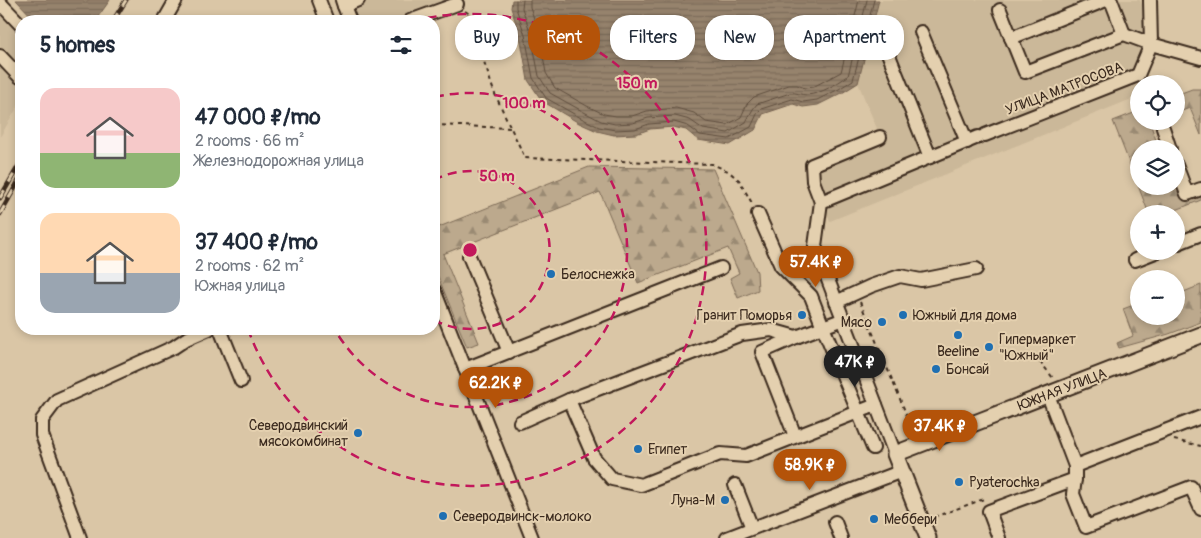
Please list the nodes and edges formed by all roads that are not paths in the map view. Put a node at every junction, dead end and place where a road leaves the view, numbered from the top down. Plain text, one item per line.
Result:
1 (176, 0) edge
2 (319, 0) edge
3 (358, 0) edge
4 (1106, 0) edge
5 (1111, 0) edge
6 (1150, 0) edge
7 (0, 3) edge
8 (343, 3) edge
9 (457, 4) road end
10 (1000, 10) dead end
11 (167, 15) edge
12 (325, 15) edge
13 (348, 15) edge
14 (427, 15) edge
15 (15, 19) edge
16 (921, 32) dead end
17 (1124, 34) junction
18 (1011, 38) junction
19 (1152, 44) junction
20 (0, 56) edge
21 (1201, 58) edge
22 (891, 60) edge
23 (15, 72) edge
24 (880, 137) dead end
25 (976, 138) junction
26 (930, 156) junction
27 (1185, 189) edge
28 (1201, 189) edge
29 (821, 202) junction
30 (758, 214) road end
31 (1201, 234) edge
32 (1185, 240) edge
33 (469, 256) dead end
34 (721, 268) dead end
35 (976, 268) dead end
36 (836, 302) junction
37 (440, 305) edge
38 (844, 319) junction
39 (823, 327) junction
40 (195, 335) edge
41 (222, 335) edge
42 (1201, 335) edge
43 (796, 338) junction
44 (509, 352) junction
45 (465, 369) junction
46 (241, 381) dead end
47 (1048, 395) junction
48 (569, 400) junction
49 (876, 405) junction
50 (858, 411) junction
51 (1201, 417) edge
52 (520, 422) dead end
53 (795, 436) junction
54 (873, 448) dead end
55 (895, 454) junction
56 (902, 470) junction
57 (1075, 472) junction
58 (735, 485) dead end
59 (1201, 509) edge
60 (835, 522) dead end
61 (752, 528) junction
62 (80, 538) edge
63 (532, 538) edge
64 (728, 538) edge
65 (841, 538) edge
66 (928, 538) edge
67 (999, 538) edge

1 - 11 street
2 - 12 street
3 - 8 street
4 - 18 street
5 - 17 street
6 - 19 street, УЛИЦА МАТРОСОВА
7 - 15 street
8 - 13 street
9 - 14 street
10 - 18 street
16 - 25 street
17 - 18 street
17 - 19 street
19 - 21 street
19 - 25 street, УЛИЦА МАТРОСОВА
20 - 23 street
22 - 26 street
24 - 29 street
25 - 26 street, УЛИЦА МАТРОСОВА
26 - 29 street, УЛИЦА МАТРОСОВА
27 - 28 street
29 - 36 street
30 - 39 street
31 - 32 street
33 - 44 street
34 - 44 street
35 - 36 street
36 - 38 street
37 - 45 street
38 - 39 street
38 - 49 street
39 - 43 street
39 - 50 street
40 - 62 street
41 - 46 street
42 - 47 main road, ЮЖНАЯ УЛИЦА
43 - 48 street
43 - 53 street
44 - 45 street
45 - 63 street
47 - 55 main road, ЮЖНАЯ УЛИЦА
47 - 57 street
48 - 52 street
48 - 53 street
49 - 50 street
49 - 55 street
50 - 53 street
50 - 54 street
51 - 57 street
55 - 56 main road
56 - 61 street
56 - 66 main road
57 - 59 street
57 - 67 street
58 - 61 street
60 - 65 street
61 - 64 street

